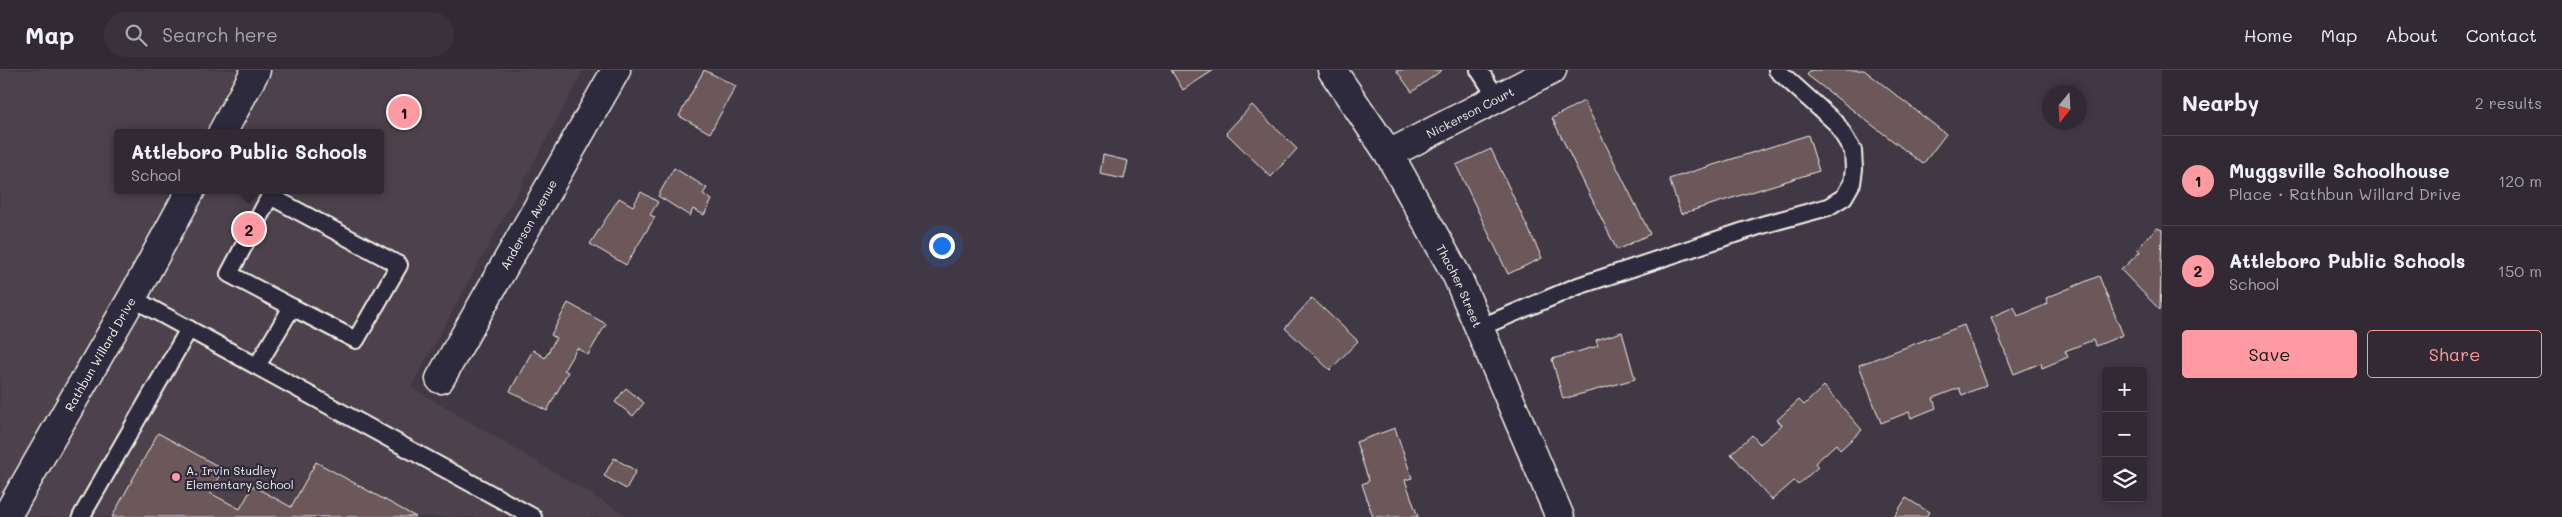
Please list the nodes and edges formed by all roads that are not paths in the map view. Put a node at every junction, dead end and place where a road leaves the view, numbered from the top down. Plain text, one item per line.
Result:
1 (256, 70) edge
2 (616, 70) edge
3 (1332, 70) edge
4 (1479, 70) edge
5 (1552, 70) edge
6 (1778, 70) edge
7 (1497, 98) junction
8 (224, 129) edge
9 (1389, 154) junction
10 (189, 194) edge
11 (265, 194) edge
12 (267, 194) edge
13 (132, 298) junction
14 (292, 307) junction
15 (1481, 327) junction
16 (189, 329) junction
17 (257, 366) junction
18 (440, 379) dead end
19 (6, 517) edge
20 (81, 517) edge
21 (533, 517) edge
22 (1560, 517) edge

1 - 8 street
2 - 18 street, Anderson Avenue
3 - 9 street, Thacher Street
4 - 7 lane
5 - 7 street, Nickerson Court
6 - 15 lane
7 - 9 street, Nickerson Court
9 - 15 street, Thacher Street
10 - 13 street, Rathbun Willard Drive
11 - 14 lane
12 - 14 lane
13 - 16 lane
13 - 19 street, Rathbun Willard Drive
14 - 17 lane
15 - 22 street, Thacher Street
16 - 17 lane
16 - 20 lane
17 - 21 lane

